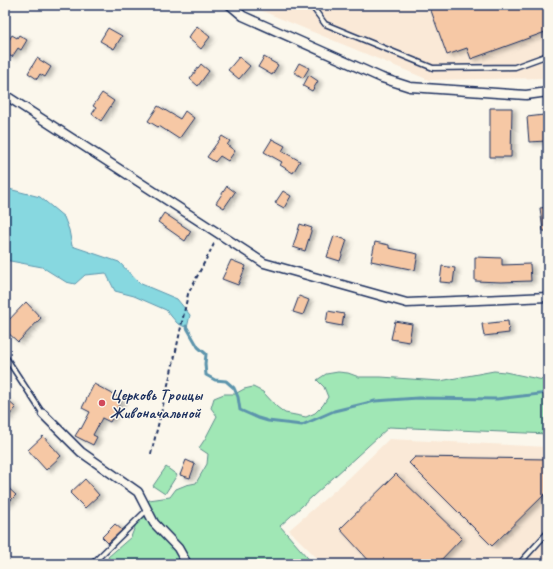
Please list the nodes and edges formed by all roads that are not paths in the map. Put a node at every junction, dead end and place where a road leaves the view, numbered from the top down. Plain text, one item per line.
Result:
1 (230, 5) edge
2 (311, 5) edge
3 (548, 55) edge
4 (548, 92) edge
5 (5, 95) edge
6 (548, 297) edge
7 (5, 356) edge
8 (43, 414) joint
9 (147, 509) junction
10 (548, 532) edge
11 (92, 564) edge
12 (187, 564) edge
13 (519, 564) edge

1 - 4 street
2 - 3 lane
5 - 6 street
7 - 8 lane
8 - 9 street
9 - 11 lane
9 - 12 street
10 - 13 lane

